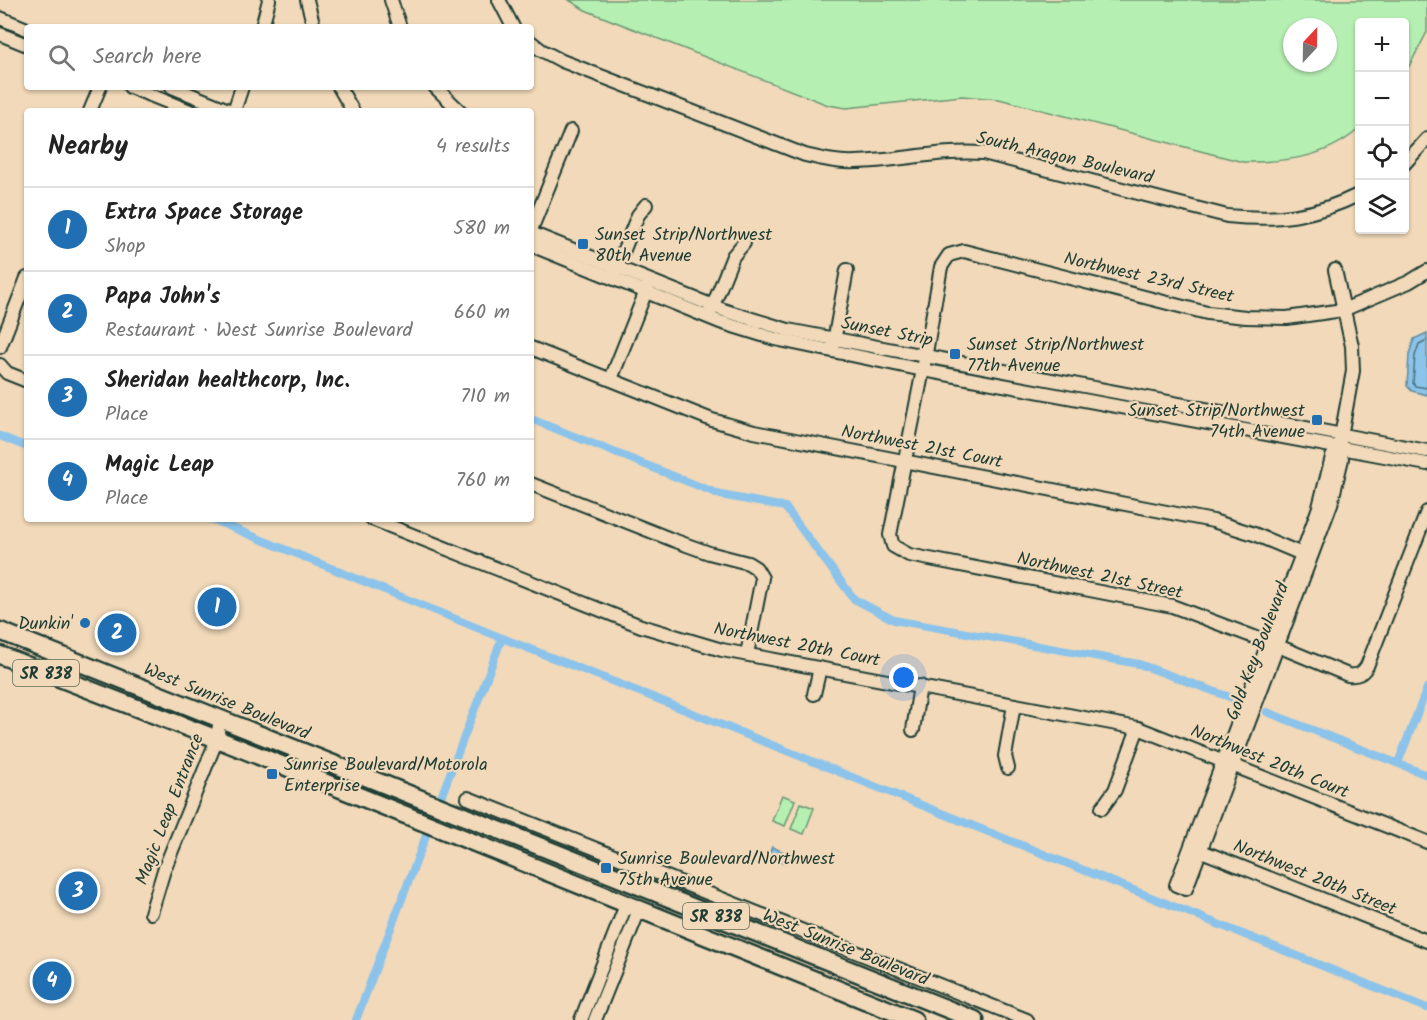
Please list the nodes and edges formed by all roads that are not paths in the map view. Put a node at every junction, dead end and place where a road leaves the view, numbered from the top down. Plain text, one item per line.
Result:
1 (269, 0) edge
2 (307, 0) edge
3 (390, 0) edge
4 (499, 0) edge
5 (0, 18) edge
6 (263, 24) edge
7 (313, 24) edge
8 (399, 24) edge
9 (511, 24) edge
10 (24, 28) edge
11 (0, 34) edge
12 (24, 44) edge
13 (534, 44) edge
14 (99, 90) edge
15 (138, 90) edge
16 (180, 90) edge
17 (241, 90) edge
18 (341, 90) edge
19 (438, 90) edge
20 (196, 96) junction
21 (91, 108) edge
22 (182, 108) edge
23 (191, 108) edge
24 (225, 108) edge
25 (233, 108) edge
26 (351, 108) edge
27 (457, 108) edge
28 (571, 131) dead end
29 (1427, 139) edge
30 (1409, 159) edge
31 (1355, 196) edge
32 (646, 205) dead end
33 (534, 224) edge
34 (534, 232) edge
35 (744, 243) dead end
36 (534, 247) edge
37 (847, 270) dead end
38 (1335, 270) dead end
39 (1427, 271) edge
40 (615, 273) junction
41 (648, 286) junction
42 (24, 287) edge
43 (1343, 310) junction
44 (711, 311) junction
45 (833, 346) junction
46 (0, 347) edge
47 (534, 349) edge
48 (924, 357) junction
49 (0, 365) edge
50 (923, 370) junction
51 (611, 379) junction
52 (24, 380) edge
53 (1340, 441) junction
54 (1427, 452) edge
55 (904, 461) junction
56 (1427, 464) edge
57 (534, 485) edge
58 (1427, 512) edge
59 (380, 522) edge
60 (1307, 556) junction
61 (0, 631) edge
62 (1274, 644) junction
63 (747, 654) junction
64 (0, 655) edge
65 (820, 668) junction
66 (920, 686) junction
67 (814, 694) dead end
68 (1014, 705) junction
69 (220, 718) junction
70 (1138, 728) junction
71 (913, 730) dead end
72 (216, 740) junction
73 (1228, 763) junction
74 (1008, 768) dead end
75 (468, 798) dead end
76 (1102, 807) dead end
77 (1427, 843) edge
78 (1196, 848) joint
79 (650, 870) junction
80 (637, 885) junction
81 (602, 895) junction
82 (632, 908) junction
83 (151, 913) dead end
84 (1427, 942) edge
85 (581, 1020) edge
86 (596, 1020) edge
87 (914, 1020) edge
88 (975, 1020) edge
89 (1027, 1020) edge

1 - 6 street
2 - 7 street
3 - 8 street
4 - 9 street
5 - 10 street
11 - 12 street
13 - 31 street, South Aragon Boulevard
14 - 21 street
15 - 22 street
16 - 20 street
17 - 25 street
18 - 26 street
19 - 27 street
20 - 23 street
20 - 24 street
28 - 33 street
29 - 30 street
32 - 40 street
34 - 40 street, Sunset Strip
35 - 44 street
36 - 40 street, Sunset Strip
37 - 45 street
38 - 43 street, Gold Key Boulevard
39 - 43 street, Northwest 23rd Street
40 - 41 street, Sunset Strip
41 - 44 street, Sunset Strip
41 - 51 street
42 - 46 street
43 - 48 street, Northwest 23rd Street
43 - 53 street, Gold Key Boulevard
44 - 45 street, Sunset Strip
45 - 48 street, Sunset Strip
45 - 50 street, Sunset Strip
47 - 51 street, Northwest 21st Court
48 - 50 street
48 - 53 street, Sunset Strip
49 - 52 street
50 - 53 street, Sunset Strip
50 - 55 street
51 - 55 street, Northwest 21st Court
53 - 54 street, Sunset Strip
53 - 56 street, Sunset Strip
53 - 60 street, Gold Key Boulevard
55 - 60 street, Northwest 21st Court
55 - 62 street, Northwest 21st Street
57 - 63 street
58 - 62 street, Northwest 21st Street
59 - 63 street, Northwest 20th Court
60 - 62 street, Gold Key Boulevard
61 - 69 highway, West Sunrise Boulevard / SR 838
62 - 73 street, Gold Key Boulevard
63 - 65 street, Northwest 20th Court
64 - 72 highway, SR 838
65 - 66 street, Northwest 20th Court
65 - 67 street
66 - 68 street, Northwest 20th Court
66 - 71 street
68 - 70 street, Northwest 20th Court
68 - 74 street
69 - 72 street, Magic Leap Entrance
69 - 80 highway, West Sunrise Boulevard / SR 838
70 - 73 street, Northwest 20th Court
70 - 76 street
72 - 81 highway, SR 838
72 - 83 street, Magic Leap Entrance
73 - 77 street, Northwest 20th Court
73 - 78 street, Gold Key Boulevard
75 - 79 street
78 - 84 street, Northwest 20th Street
79 - 80 street
79 - 89 street
80 - 81 highway
80 - 88 highway, West Sunrise Boulevard / SR 838
81 - 82 highway, SR 838
82 - 85 street
82 - 86 street
82 - 87 highway, SR 838

